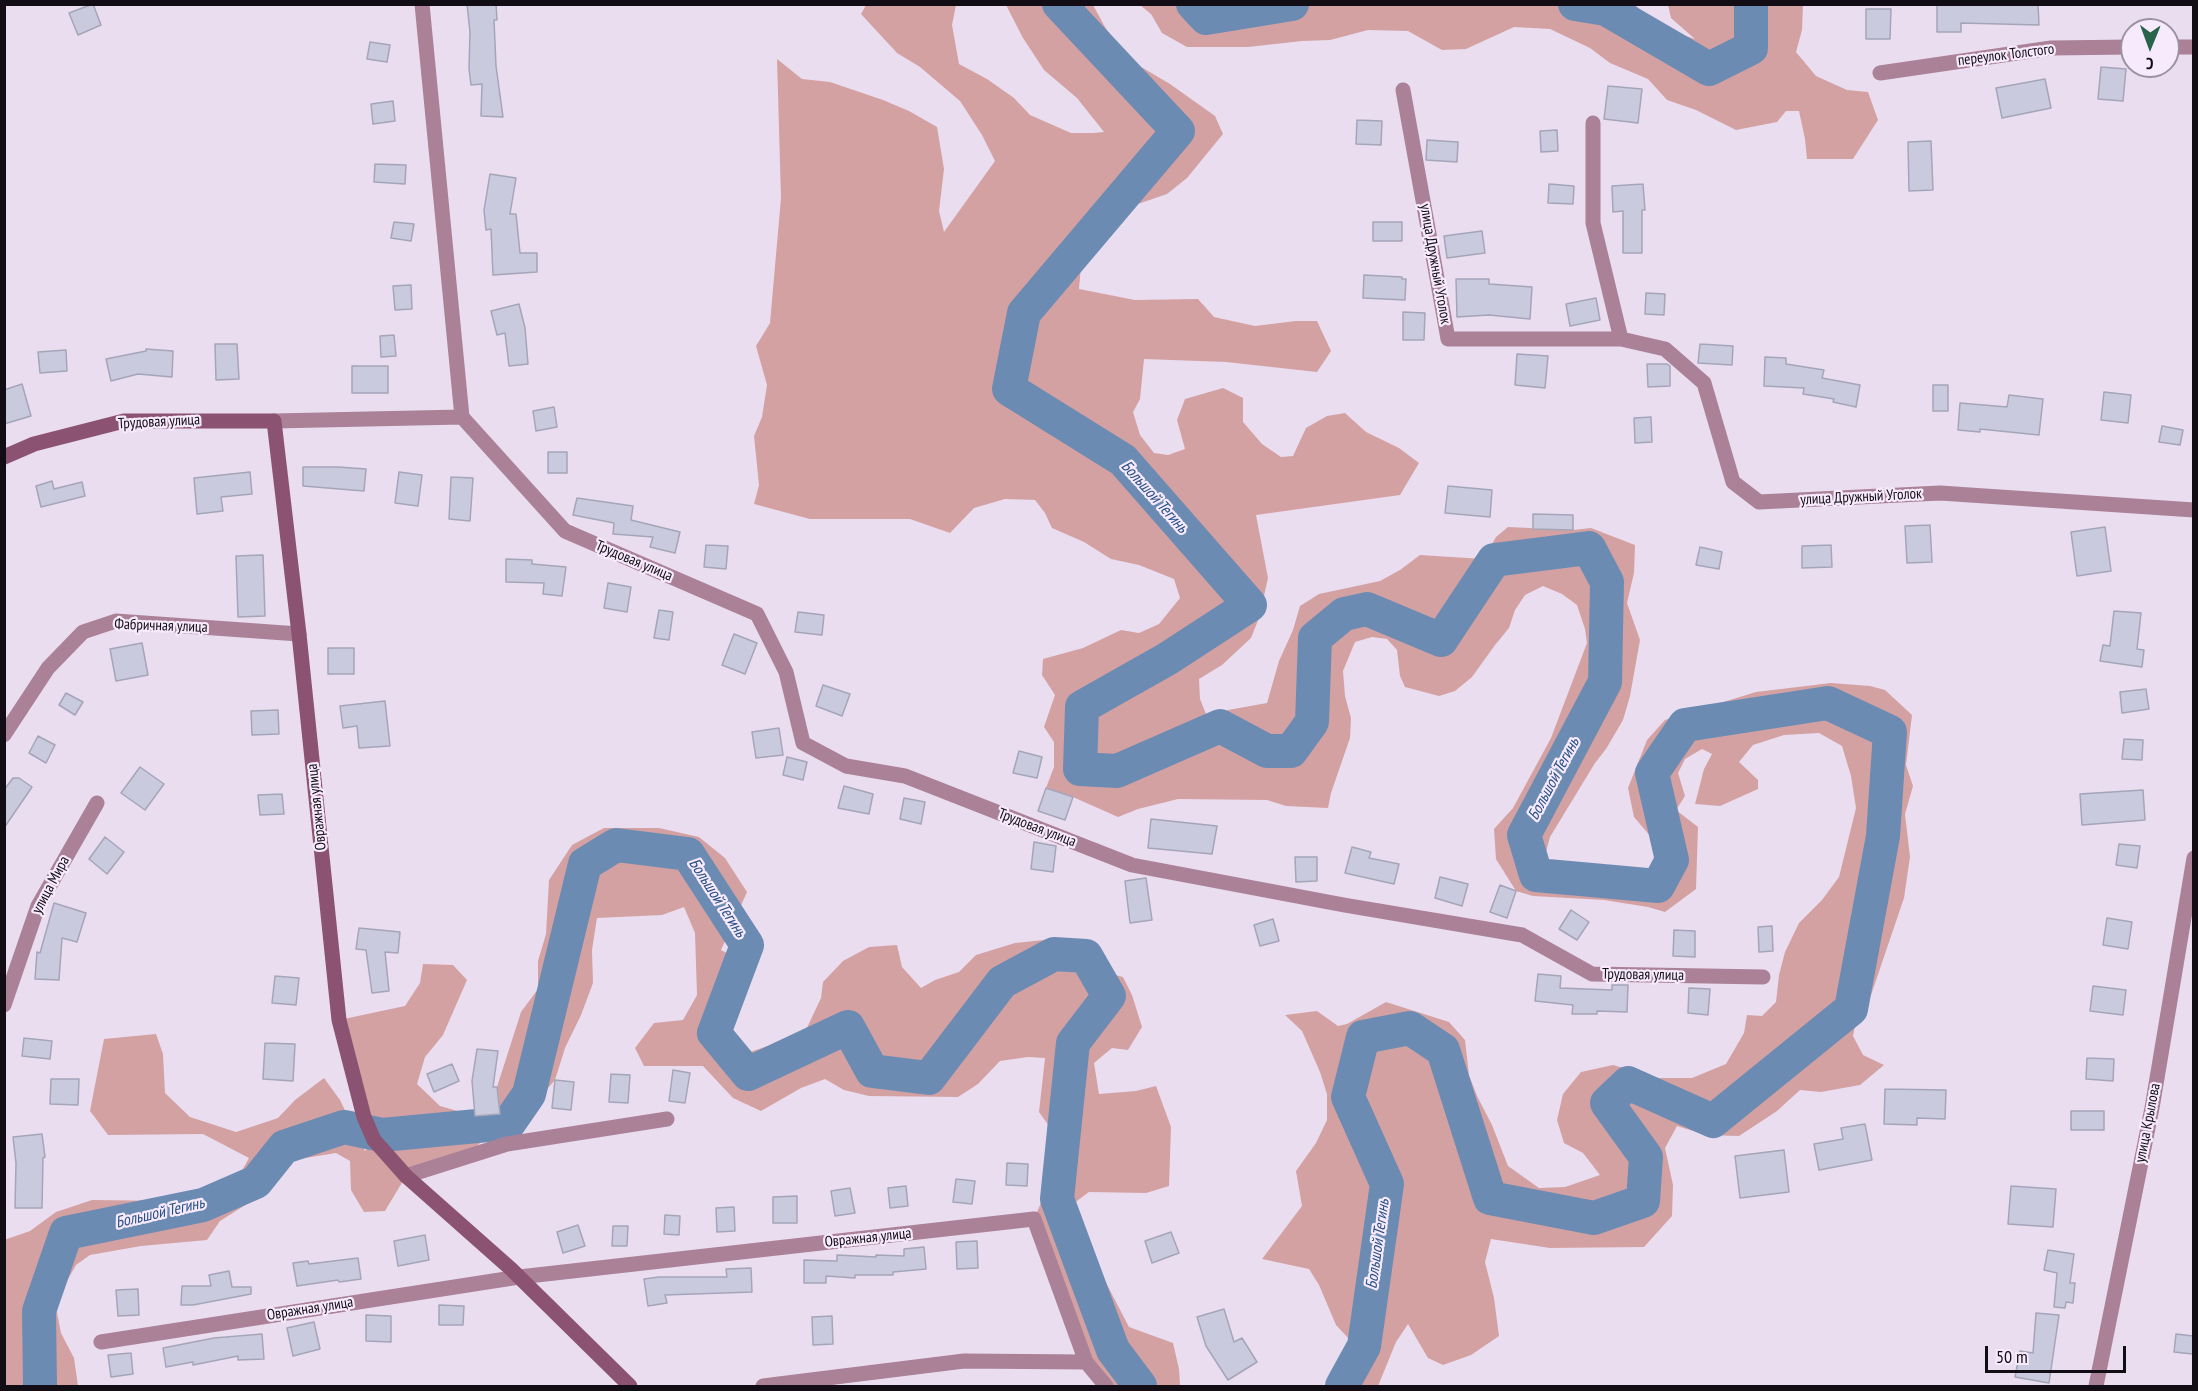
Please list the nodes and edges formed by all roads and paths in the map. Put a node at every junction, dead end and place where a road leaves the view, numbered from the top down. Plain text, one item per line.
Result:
1 (422, 4) edge
2 (2120, 47) edge
3 (1880, 73) dead end
4 (1403, 90) dead end
5 (1593, 123) dead end
6 (1622, 339) junction
7 (462, 417) junction
8 (273, 421) junction
9 (4, 457) edge
10 (2193, 510) edge
11 (299, 634) junction
12 (4, 735) edge
13 (97, 803) dead end
14 (2193, 858) edge
15 (1763, 977) dead end
16 (4, 1005) edge
17 (667, 1119) dead end
18 (406, 1176) junction
19 (519, 1277) junction
20 (101, 1342) dead end
21 (1086, 1362) junction
22 (630, 1386) edge
23 (763, 1386) edge
24 (1106, 1386) edge
25 (2096, 1386) edge

1 - 7 street
2 - 3 street, переулок Толстого
4 - 6 street, улица Дружный Уголок
5 - 6 street
6 - 10 street, улица Дружный Уголок
7 - 8 street, Трудовая улица
7 - 15 street, Трудовая улица
8 - 9 street, Трудовая улица
8 - 11 street, Овражная улица
11 - 12 street, Фабричная улица
11 - 18 street, Овражная улица
13 - 16 street, улица Мира
14 - 25 street, улица Крылова
17 - 18 street
18 - 19 street, Овражная улица
19 - 20 street, Овражная улица
19 - 21 street, Овражная улица
19 - 22 street, Овражная улица
21 - 23 street
21 - 24 street, Овражная улица

